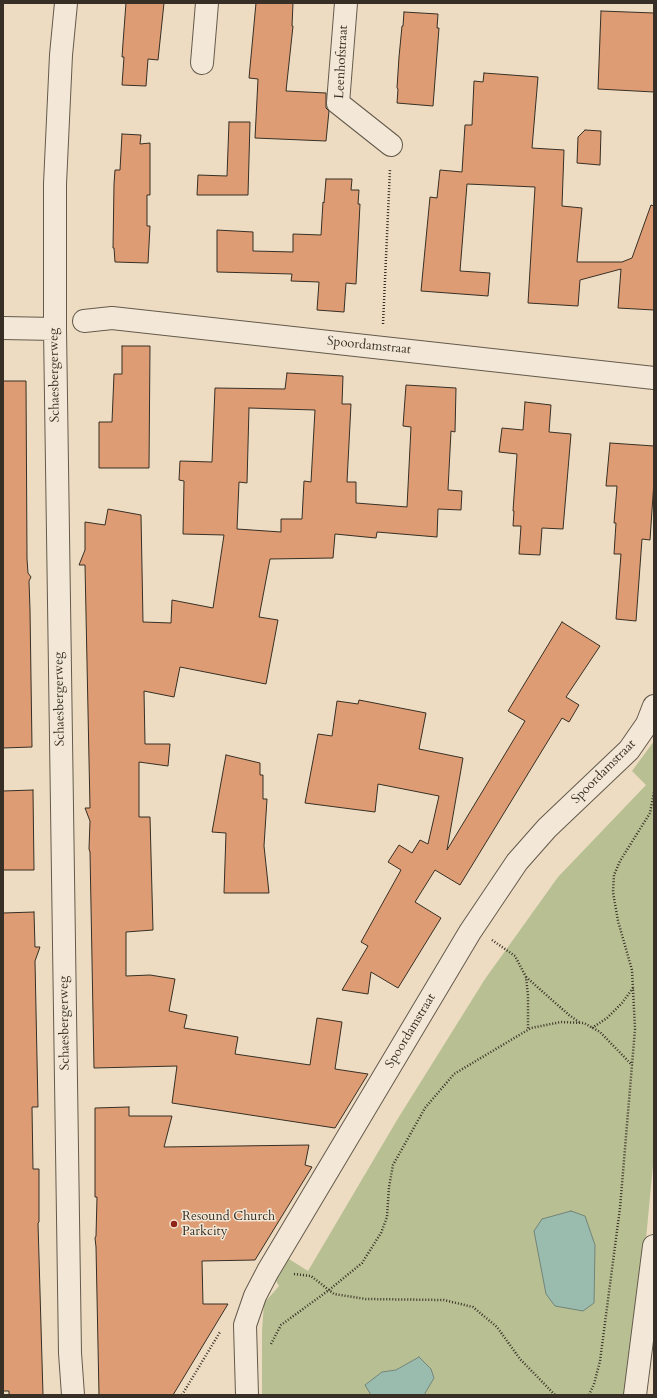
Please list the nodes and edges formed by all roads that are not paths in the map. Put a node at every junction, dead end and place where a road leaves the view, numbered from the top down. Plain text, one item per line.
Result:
1 (66, 3) edge
2 (207, 3) edge
3 (346, 3) edge
4 (202, 63) dead end
5 (391, 145) road end
6 (84, 321) dead end
7 (3, 328) edge
8 (55, 329) junction
9 (654, 378) edge
10 (654, 706) edge
11 (654, 1246) edge
12 (73, 1395) edge
13 (247, 1395) edge
14 (635, 1395) edge

1 - 8 street, Schaesbergerweg
2 - 4 street
3 - 5 street, Leenhofstraat
6 - 9 street, Spoordamstraat
7 - 8 street
8 - 12 street, Schaesbergerweg
10 - 13 street, Spoordamstraat
11 - 14 street

